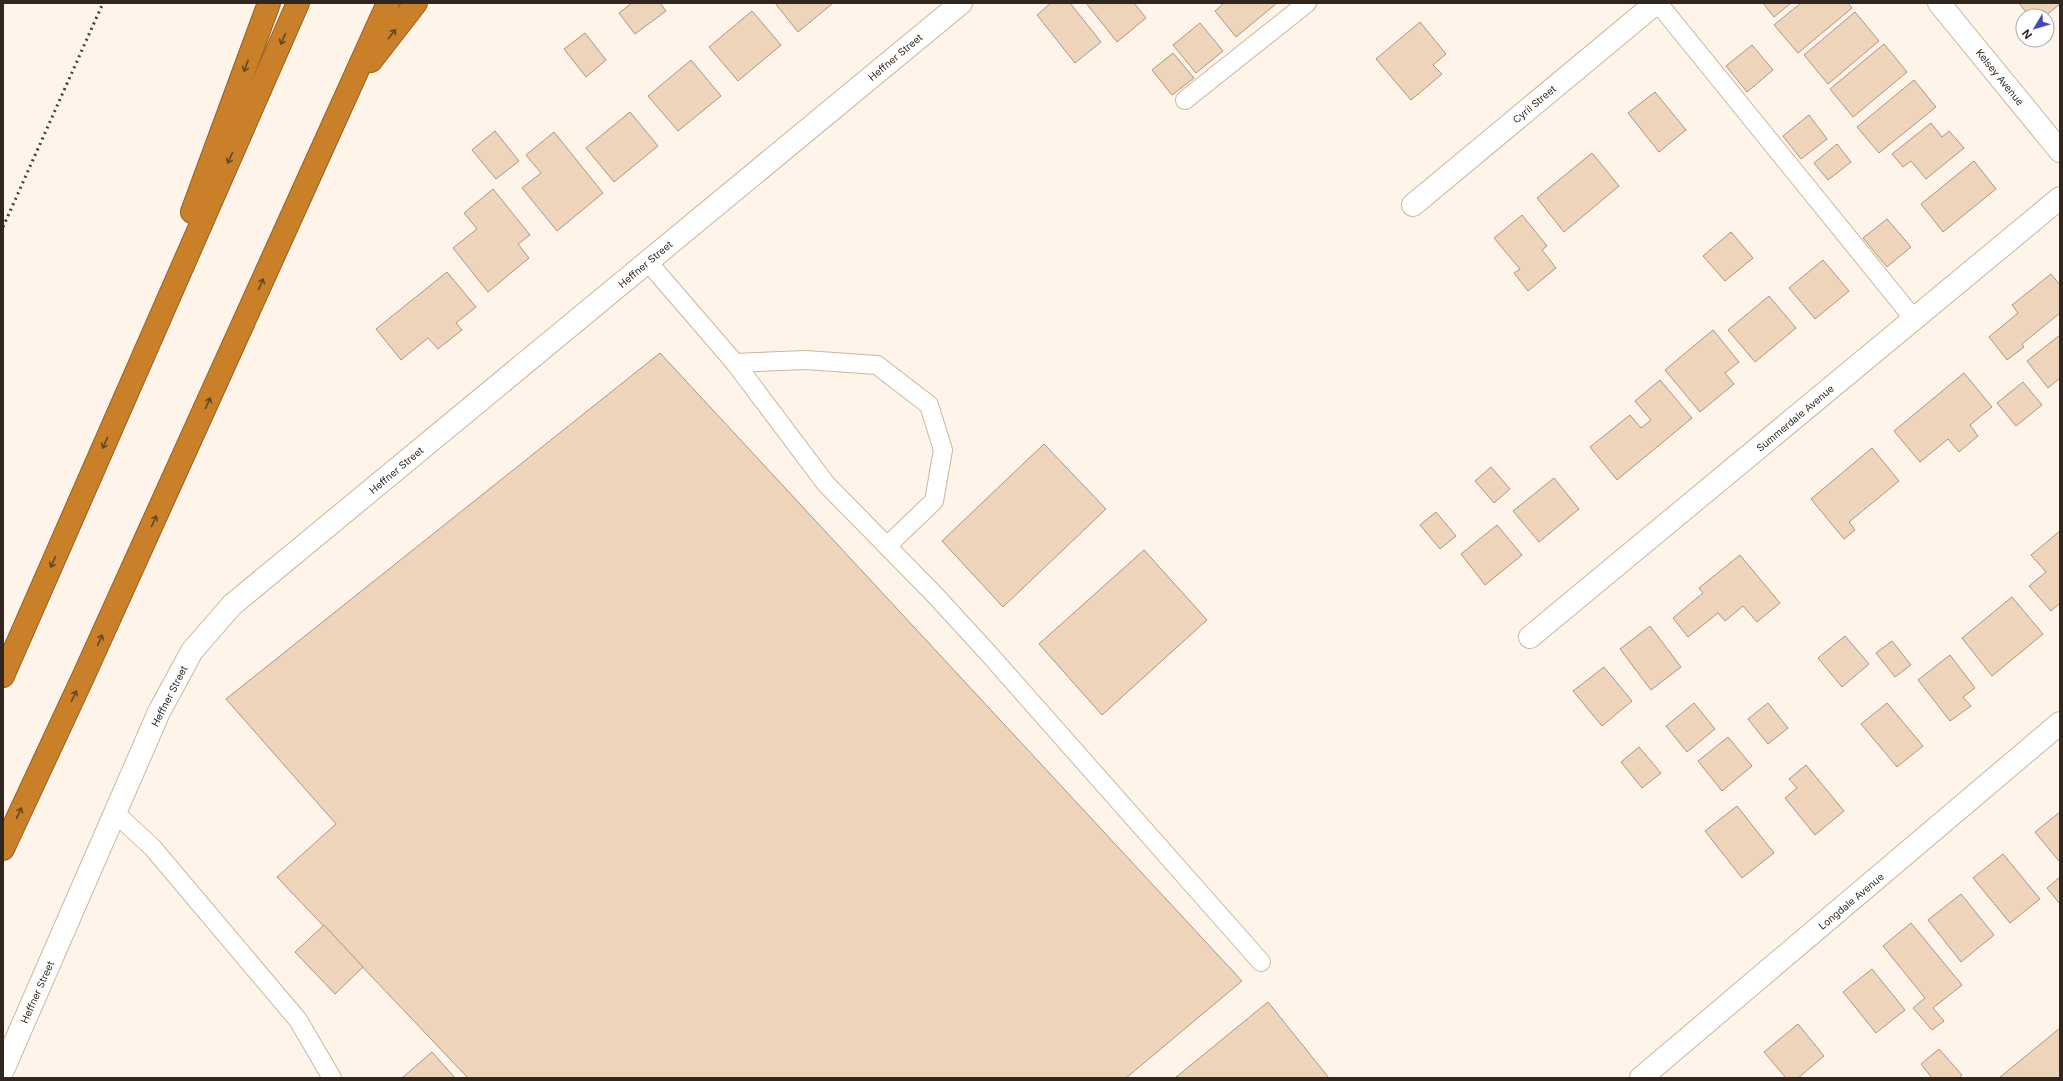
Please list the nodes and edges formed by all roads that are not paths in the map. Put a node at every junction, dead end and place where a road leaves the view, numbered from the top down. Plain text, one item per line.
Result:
1 (269, 3) edge
2 (298, 3) edge
3 (388, 3) edge
4 (416, 3) edge
5 (961, 3) edge
6 (1307, 3) edge
7 (1657, 3) edge
8 (1939, 3) edge
9 (351, 87) junction
10 (1185, 100) dead end
11 (2060, 151) edge
12 (2060, 198) edge
13 (1413, 205) dead end
14 (648, 262) junction
15 (1914, 319) junction
16 (734, 363) junction
17 (114, 423) junction
18 (887, 546) junction
19 (1530, 637) dead end
20 (6, 667) edge
21 (2060, 723) edge
22 (115, 813) junction
23 (3, 849) edge
24 (1261, 962) dead end
25 (3, 1070) edge
26 (332, 1078) edge
27 (1642, 1078) edge

1 -> 17 highway
2 -> 17 highway
3 - 9 highway
9 -> 4 highway
5 - 14 street, Heffner Street
6 - 10 lane
7 - 13 street, Cyril Street
7 - 15 lane
8 - 11 street, Kelsey Avenue
23 -> 9 highway
12 - 15 street, Summerdale Avenue
14 - 16 lane
14 - 22 street, Heffner Street
15 - 19 street, Summerdale Avenue
16 - 18 lane
16 - 18 lane
17 -> 20 highway
18 - 24 lane
21 - 27 street, Longdale Avenue
22 - 25 street, Heffner Street
22 - 26 lane

